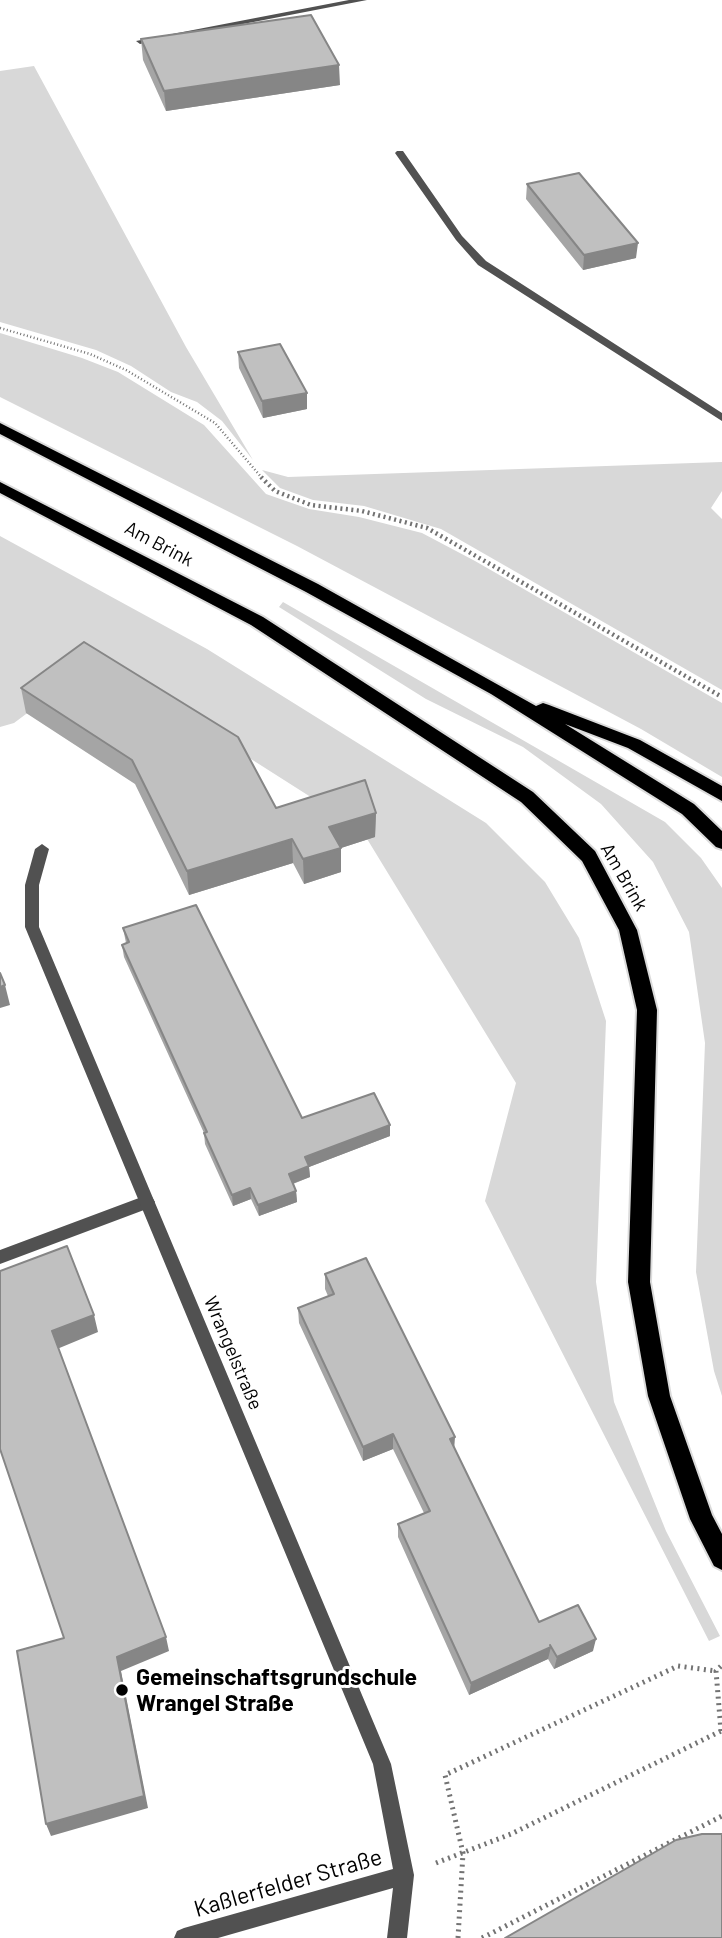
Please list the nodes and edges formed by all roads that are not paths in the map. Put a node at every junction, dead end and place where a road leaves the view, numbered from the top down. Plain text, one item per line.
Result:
1 (363, 0) edge
2 (340, 2) edge
3 (140, 41) edge
4 (400, 153) dead end
5 (722, 418) edge
6 (0, 428) edge
7 (0, 487) edge
8 (497, 690) junction
9 (722, 794) edge
10 (722, 842) edge
11 (42, 849) dead end
12 (147, 1202) junction
13 (0, 1257) edge
14 (722, 1558) edge
15 (404, 1875) junction
16 (184, 1938) edge
17 (397, 1938) edge

1 - 2 street
2 - 3 street
4 - 5 street
6 - 8 highway, Am Brink
7 - 14 highway, Am Brink
8 - 9 highway
8 - 10 highway, Am Brink
11 - 12 street, Wrangelstraße
12 - 13 street
12 - 15 street, Wrangelstraße
15 - 16 street, Kaßlerfelder Straße
15 - 17 street, Wrangelstraße

